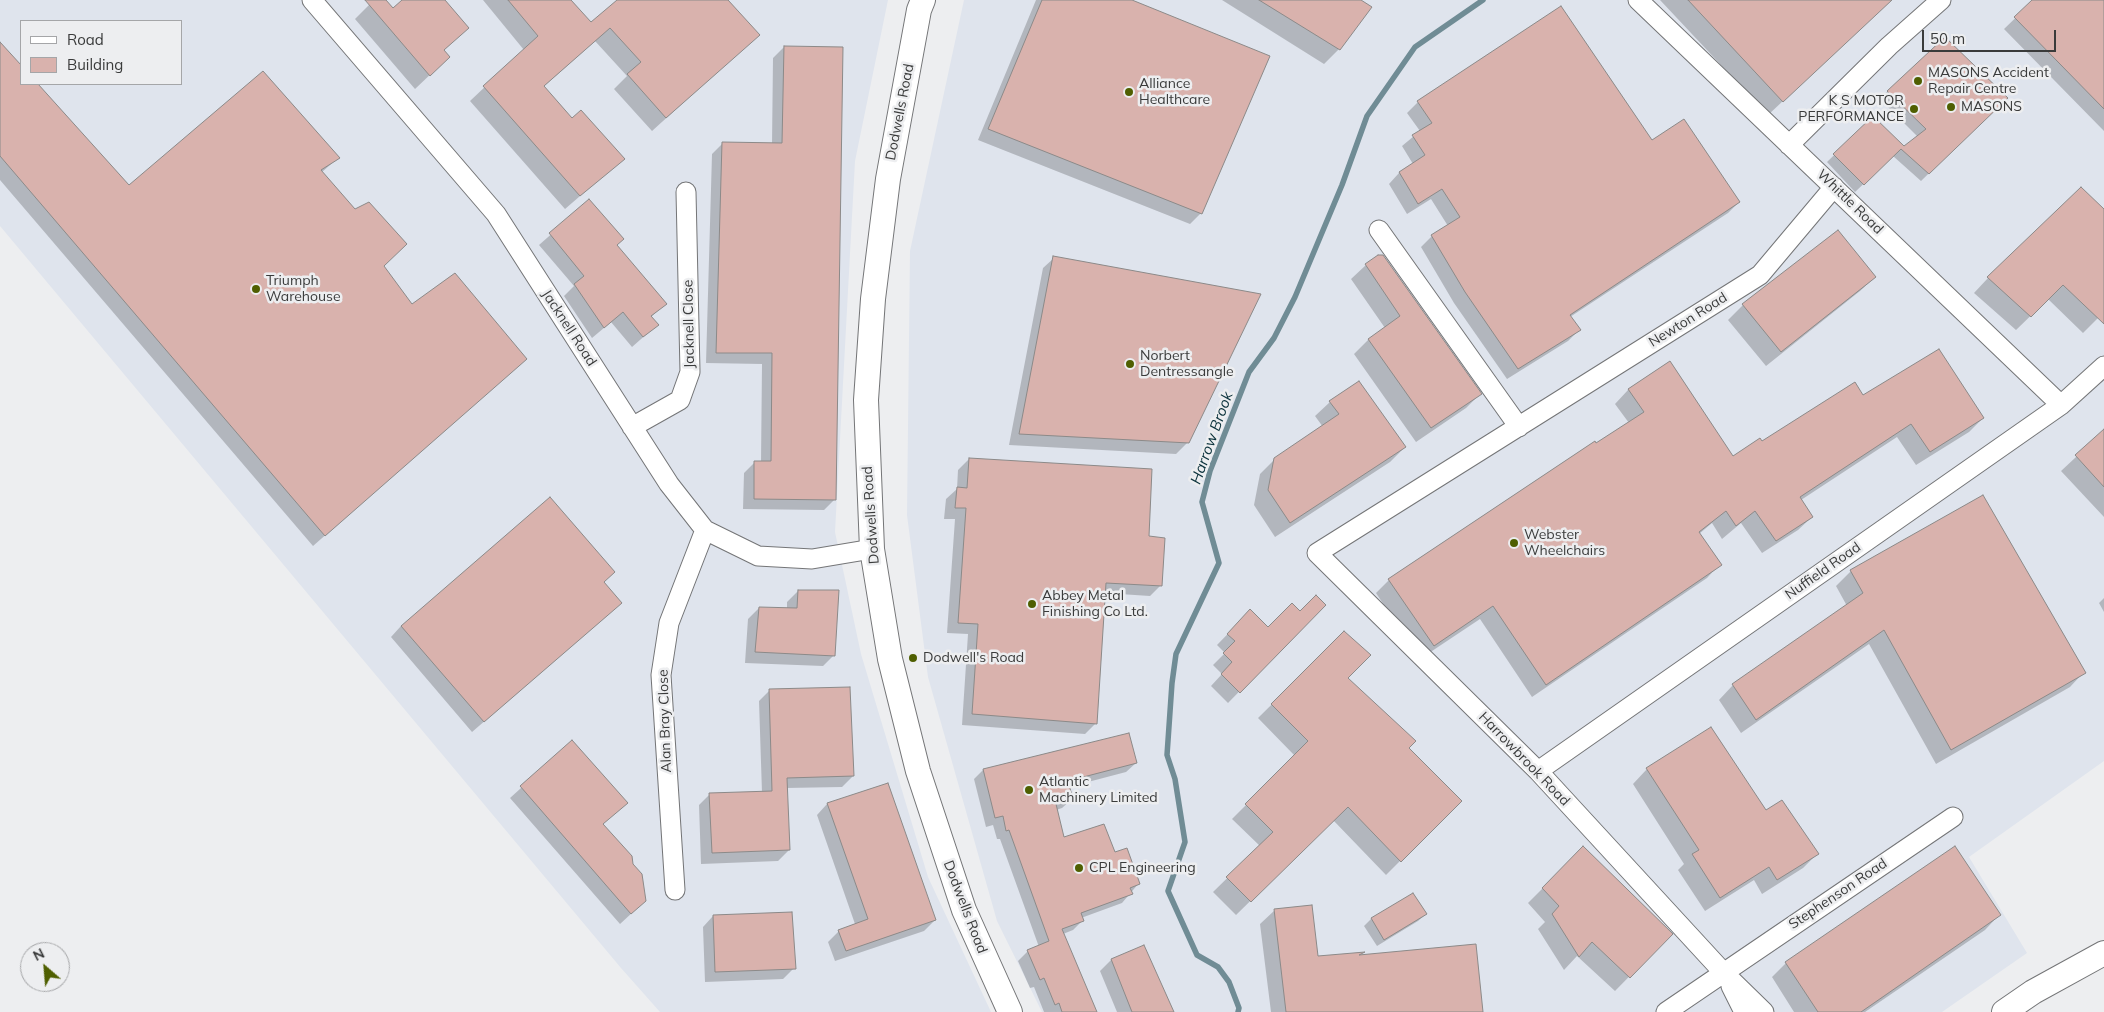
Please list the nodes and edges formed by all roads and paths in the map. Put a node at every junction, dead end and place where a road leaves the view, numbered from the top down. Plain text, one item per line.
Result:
1 (312, 0) edge
2 (923, 0) edge
3 (1638, 0) edge
4 (1941, 0) edge
5 (1789, 145) junction
6 (1834, 186) junction
7 (686, 192) dead end
8 (1379, 230) dead end
9 (2104, 366) edge
10 (2062, 405) junction
11 (632, 426) junction
12 (1519, 427) junction
13 (705, 530) junction
14 (872, 549) junction
15 (1317, 553) joint
16 (1538, 771) junction
17 (1953, 817) dead end
18 (675, 890) dead end
19 (2104, 953) edge
20 (1723, 972) junction
21 (1010, 1012) edge
22 (1666, 1012) edge
23 (1744, 1012) edge
24 (1764, 1012) edge
25 (2004, 1012) edge

1 - 11 street, Jacknell Road
2 - 14 main road, Dodwells Road
3 - 5 street, Whittle Road
4 - 5 street
5 - 6 street, Whittle Road
6 - 10 street, Whittle Road
6 - 12 street, Newton Road
7 - 11 street, Jacknell Close
8 - 12 street
9 - 10 street, Nuffield Road
10 - 16 street, Nuffield Road
11 - 13 street, Jacknell Road
12 - 15 street, Newton Road
13 - 14 street, Jacknell Road
13 - 18 street, Alan Bray Close
14 - 21 main road, Dodwells Road
15 - 16 street, Harrowbrook Road
16 - 20 street, Harrowbrook Road
17 - 20 street, Stephenson Road
19 - 25 main road
20 - 22 street, Stephenson Road
20 - 23 street, Harrowbrook Road
20 - 24 street, Harrowbrook Road

